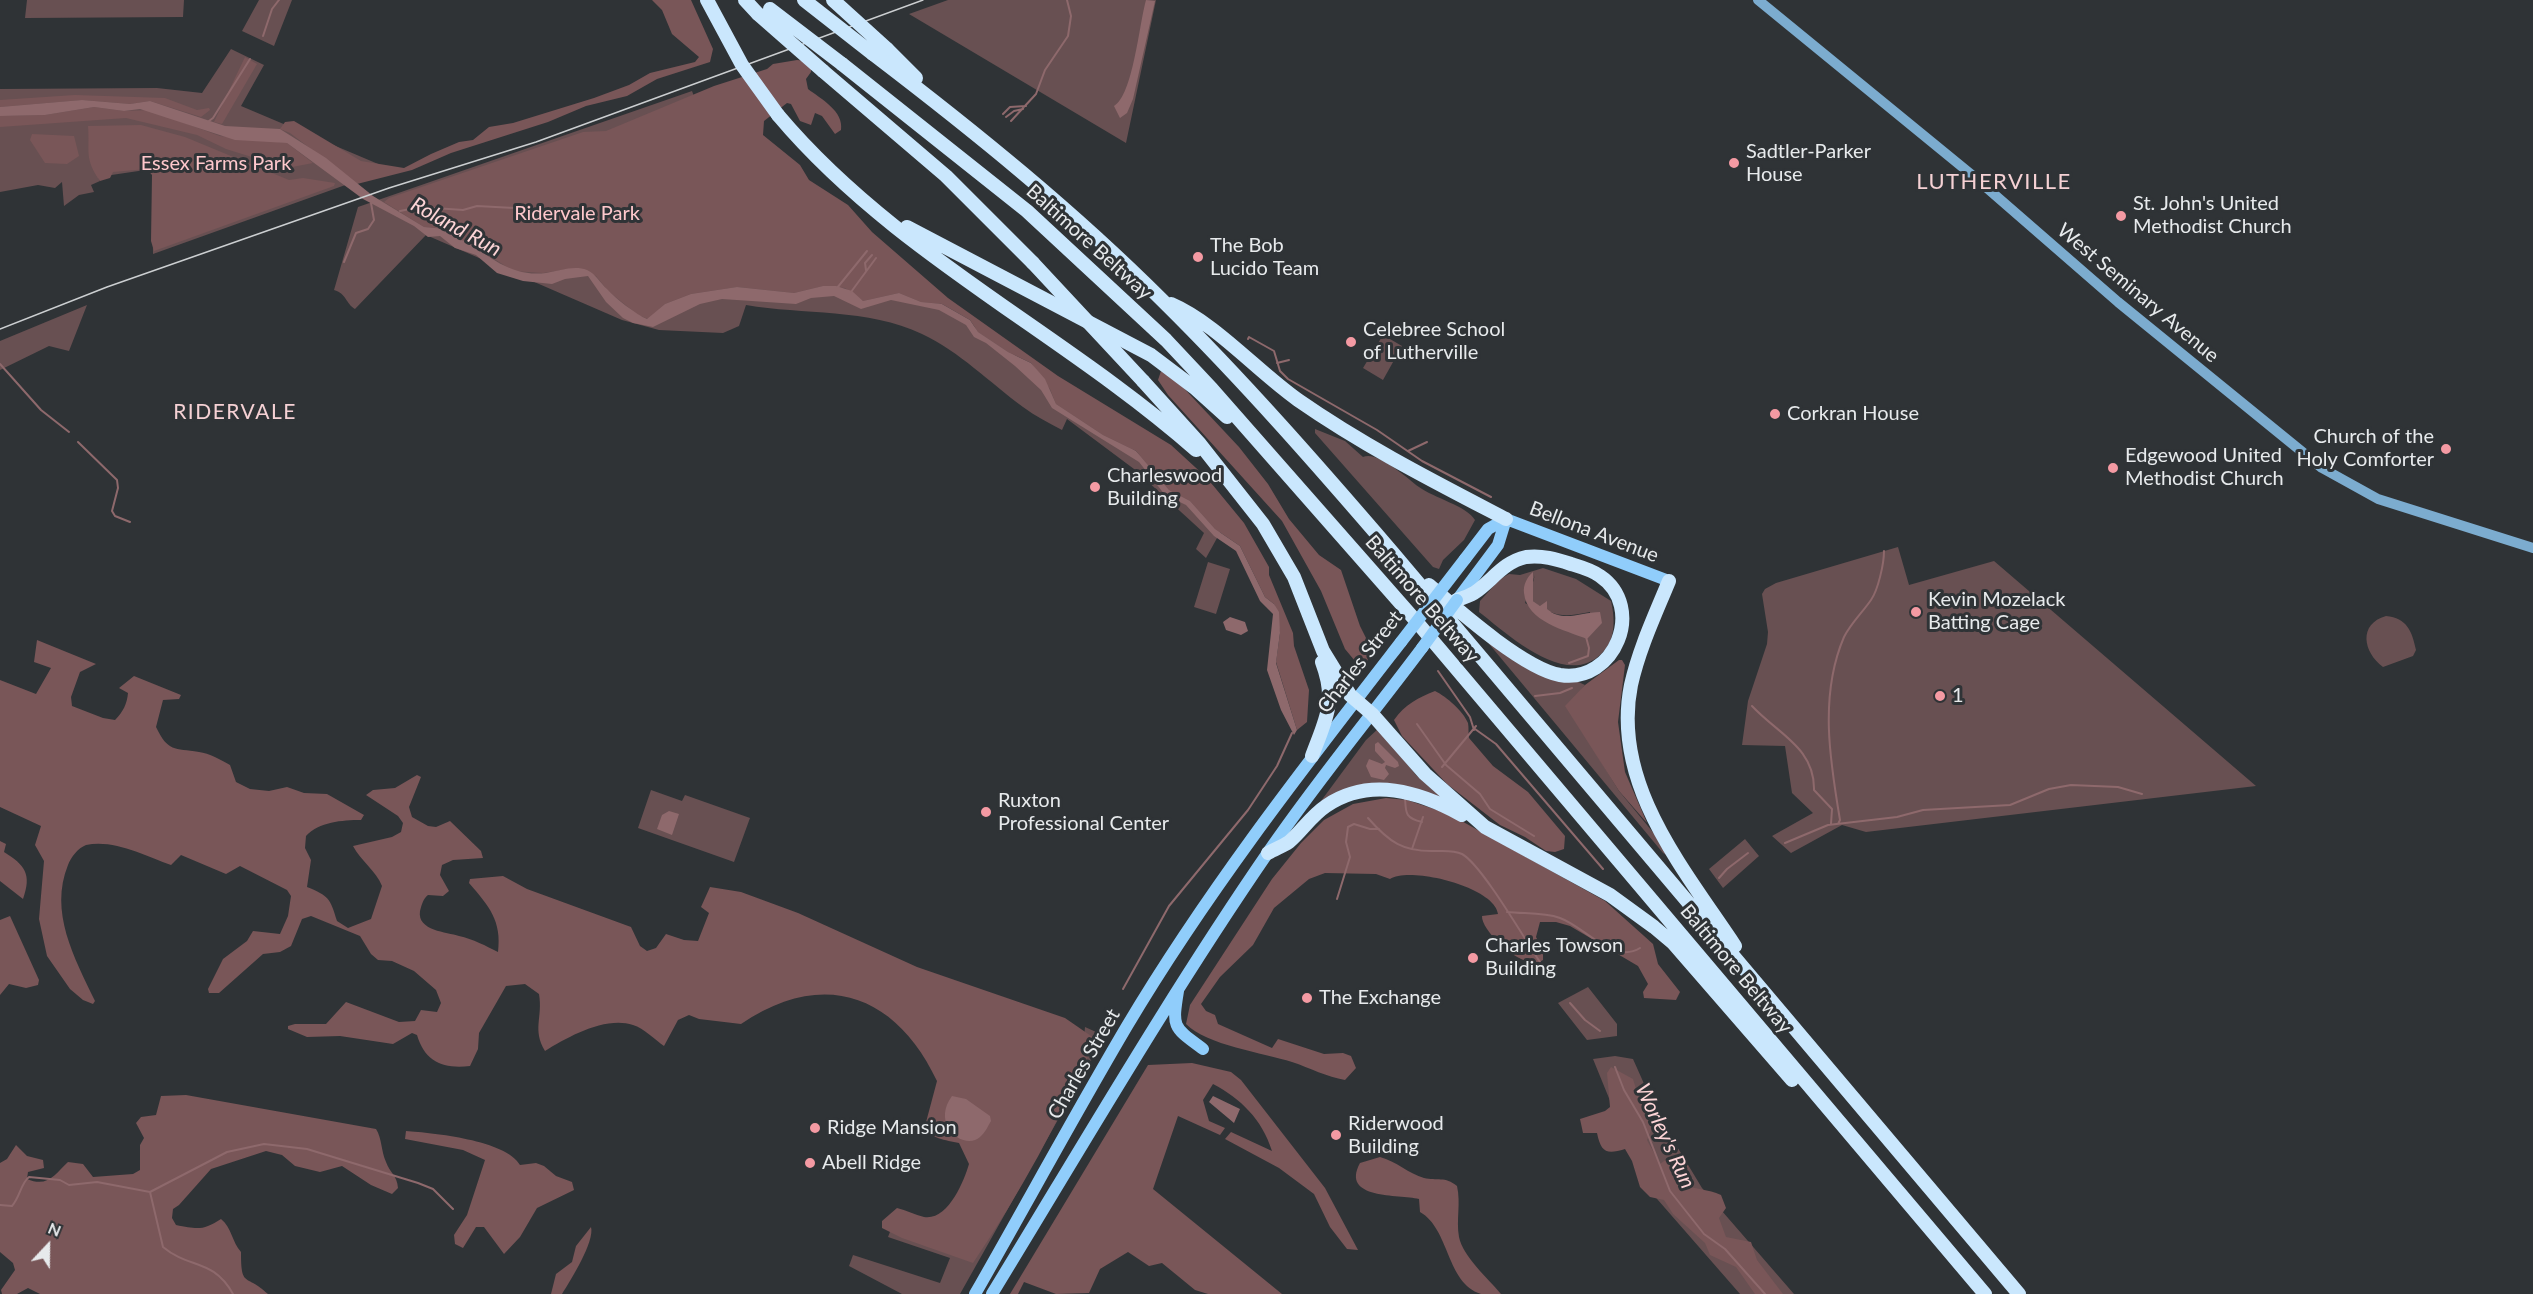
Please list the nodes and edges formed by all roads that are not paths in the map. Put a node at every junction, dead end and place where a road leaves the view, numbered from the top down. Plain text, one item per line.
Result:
1 (707, 0) edge
2 (746, 0) edge
3 (804, 0) edge
4 (833, 0) edge
5 (1758, 0) edge
6 (762, 8) edge
7 (956, 117) junction
8 (855, 192) junction
9 (1163, 300) junction
10 (1272, 455) junction
11 (1248, 503) junction
12 (1506, 519) junction
13 (2533, 548) edge
14 (1393, 553) junction
15 (1479, 580) junction
16 (1669, 581) joint
17 (1457, 600) joint
18 (1323, 651) junction
19 (1355, 700) junction
20 (1372, 714) junction
21 (1312, 756) junction
22 (1485, 827) junction
23 (1268, 853) junction
24 (1179, 987) junction
25 (1769, 998) junction
26 (1203, 1049) dead end
27 (1912, 1208) junction
28 (975, 1294) edge
29 (992, 1294) edge
30 (1985, 1294) edge
31 (2019, 1294) edge

1 - 8 highway, bridge
2 - 6 highway
3 - 7 highway, Baltimore Beltway, bridge
4 - 7 highway, bridge
5 - 13 main road, West Seminary Avenue
6 - 10 highway, Baltimore Beltway, bridge
6 - 11 highway, bridge
7 - 9 highway, Baltimore Beltway
8 - 10 highway
8 - 11 highway
9 - 12 highway
9 - 14 highway, Baltimore Beltway
10 - 27 highway, Baltimore Beltway
11 - 18 highway
12 - 15 main road
12 - 16 main road, Bellona Avenue
12 - 19 main road, Charles Street, bridge
14 - 15 highway
14 - 25 highway, Baltimore Beltway
15 - 17 highway
16 - 25 highway
17 - 20 main road, Charles Street, bridge
18 - 19 highway
18 - 21 highway
19 - 20 highway
19 - 21 main road, Charles Street
20 - 22 highway
20 - 23 main road, Charles Street
21 - 28 main road, Charles Street
22 - 23 highway
22 - 27 highway
23 - 24 main road, Charles Street
24 - 26 main road
24 - 29 main road, Charles Street
25 - 31 highway, Baltimore Beltway
27 - 30 highway, Baltimore Beltway

